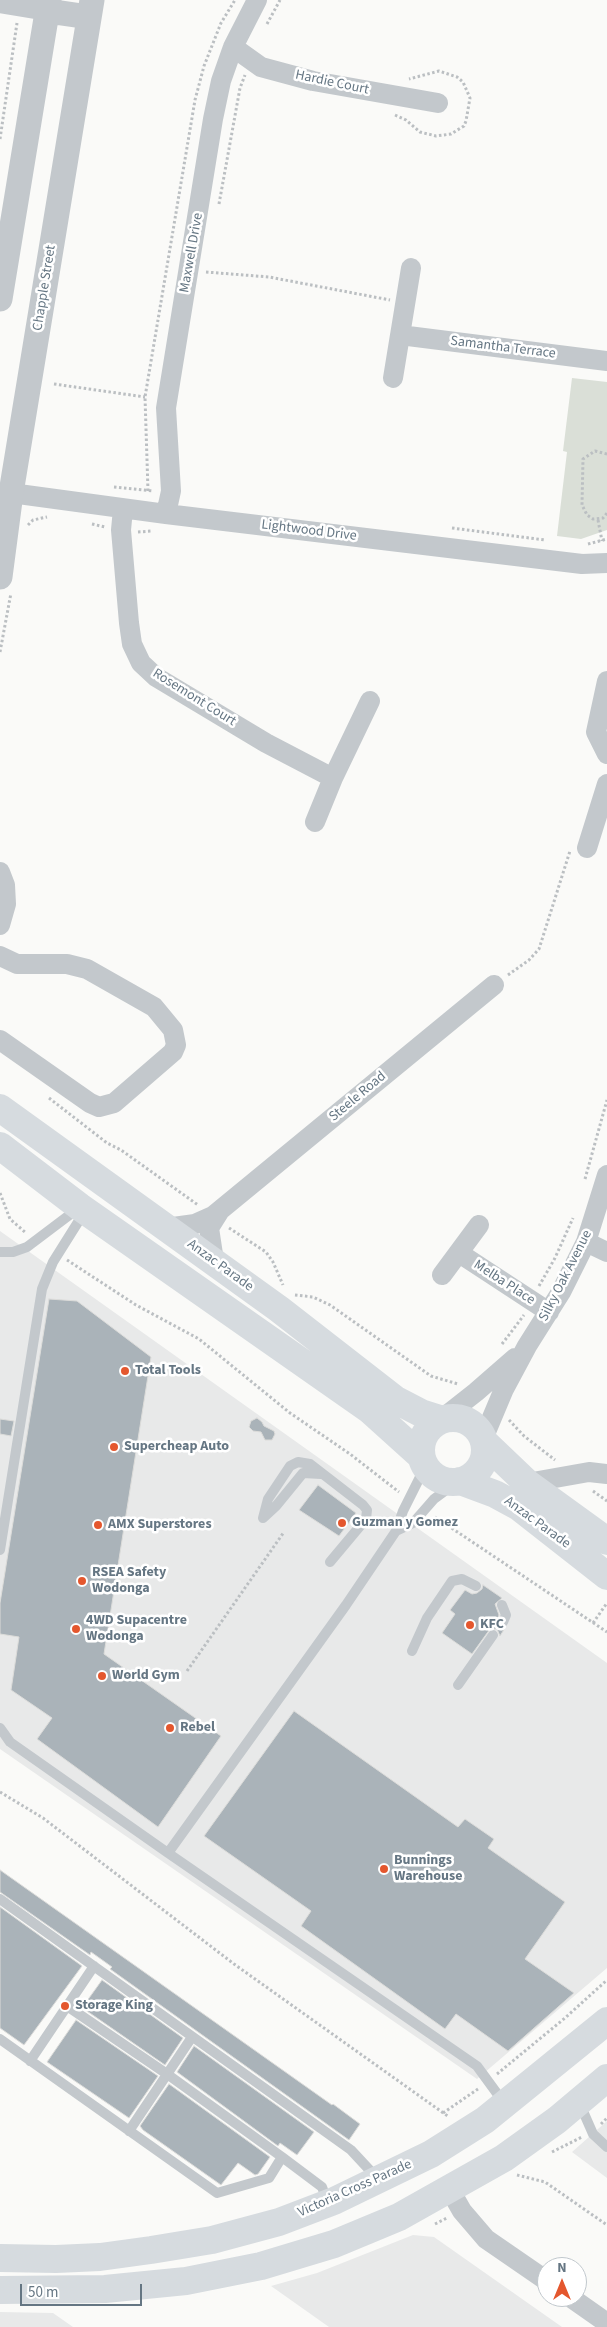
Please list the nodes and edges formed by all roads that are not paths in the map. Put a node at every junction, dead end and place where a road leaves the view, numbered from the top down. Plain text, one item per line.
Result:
1 (257, 0) edge
2 (0, 3) edge
3 (48, 5) edge
4 (91, 9) edge
5 (233, 47) junction
6 (438, 104) dead end
7 (6, 231) edge
8 (411, 268) dead end
9 (0, 299) edge
10 (400, 336) junction
11 (607, 360) edge
12 (393, 378) dead end
13 (11, 493) junction
14 (123, 509) junction
15 (166, 514) junction
16 (607, 563) edge
17 (6, 581) edge
18 (607, 681) edge
19 (370, 701) dead end
20 (607, 754) edge
21 (333, 778) junction
22 (607, 784) edge
23 (315, 822) dead end
24 (587, 848) road end
25 (0, 872) edge
26 (0, 925) edge
27 (0, 956) edge
28 (494, 985) road end
29 (0, 1040) edge
30 (0, 1108) edge
31 (0, 1146) edge
32 (607, 1175) edge
33 (83, 1208) junction
34 (217, 1214) junction
35 (479, 1225) dead end
36 (166, 1228) junction
37 (586, 1242) junction
38 (0, 1252) edge
39 (607, 1252) edge
40 (459, 1253) junction
41 (214, 1261) junction
42 (442, 1275) dead end
43 (541, 1307) junction
44 (527, 1346) junction
45 (441, 1419) junction
46 (483, 1440) junction
47 (422, 1458) junction
48 (607, 1474) edge
49 (459, 1481) junction
50 (526, 1483) junction
51 (263, 1518) dead end
52 (396, 1531) junction
53 (607, 1540) edge
54 (0, 1550) edge
55 (330, 1562) dead end
56 (607, 1576) edge
57 (476, 1586) dead end
58 (502, 1605) dead end
59 (503, 1622) dead end
60 (493, 1635) dead end
61 (412, 1651) dead end
62 (458, 1685) dead end
63 (0, 1728) edge
64 (168, 1853) junction
65 (0, 1899) edge
66 (94, 1966) junction
67 (67, 2006) junction
68 (607, 2021) edge
69 (192, 2037) junction
70 (0, 2039) edge
71 (30, 2061) junction
72 (167, 2074) junction
73 (607, 2078) edge
74 (512, 2100) junction
75 (579, 2102) junction
76 (544, 2130) junction
77 (129, 2131) junction
78 (607, 2148) edge
79 (282, 2157) junction
80 (379, 2180) junction
81 (450, 2190) junction
82 (328, 2203) junction
83 (0, 2258) edge
84 (537, 2274) edge
85 (0, 2290) edge
86 (584, 2307) edge
87 (607, 2323) edge

1 - 5 street, Maxwell Drive
2 - 3 street
3 - 4 street
3 - 7 street
4 - 13 street, Chapple Street
5 - 6 street, Hardie Court
5 - 15 street, Maxwell Drive
7 - 9 street
8 - 10 street
10 - 11 street, Samantha Terrace
10 - 12 street
13 - 14 street, Lightwood Drive
13 - 17 street, Chapple Street
14 - 15 street, Lightwood Drive
14 - 21 street, Rosemont Court
15 - 16 street, Lightwood Drive
18 - 20 street
19 - 21 street
21 - 23 street
22 - 24 street
25 - 26 street
27 - 29 street
28 - 34 street, Steele Road
30 - 36 main road, Anzac Parade
31 - 33 main road
32 - 37 street, Silky Oak Avenue
33 - 38 lane
33 - 47 main road
33 - 54 lane
34 - 36 street, Steele Road
34 - 41 street
35 - 40 street, Melba Place
36 - 41 main road, Anzac Parade
37 - 39 street
37 - 43 street, Silky Oak Avenue
40 - 42 street, Melba Place
40 - 43 street, Melba Place
41 - 45 main road, Anzac Parade
43 - 44 street, Silky Oak Avenue
44 - 45 street, Silky Oak Avenue
44 - 46 street, Silky Oak Avenue
45 - 46 main road
45 - 47 main road
46 - 49 main road
46 - 50 main road, Anzac Parade
47 - 49 main road
47 - 52 lane
48 - 50 street
49 - 52 lane
49 - 56 main road, Anzac Parade
50 - 53 main road, Anzac Parade
51 - 55 lane
52 - 64 lane
57 - 61 lane
58 - 59 lane
60 - 62 lane
63 - 64 lane
64 - 74 lane
65 - 66 lane
66 - 67 lane
66 - 69 lane
67 - 71 lane
67 - 72 lane
68 - 74 main road, Victoria Cross Parade
69 - 72 lane
69 - 80 lane
70 - 71 lane
71 - 77 lane
72 - 77 lane
72 - 79 lane
73 - 75 main road
74 - 76 main road
74 - 80 main road, Victoria Cross Parade
75 - 76 main road
75 - 78 lane
76 - 81 main road
77 - 79 lane
79 - 82 lane
80 - 82 main road, Victoria Cross Parade
81 - 84 street
81 - 85 main road
82 - 83 main road, Victoria Cross Parade
86 - 87 street

